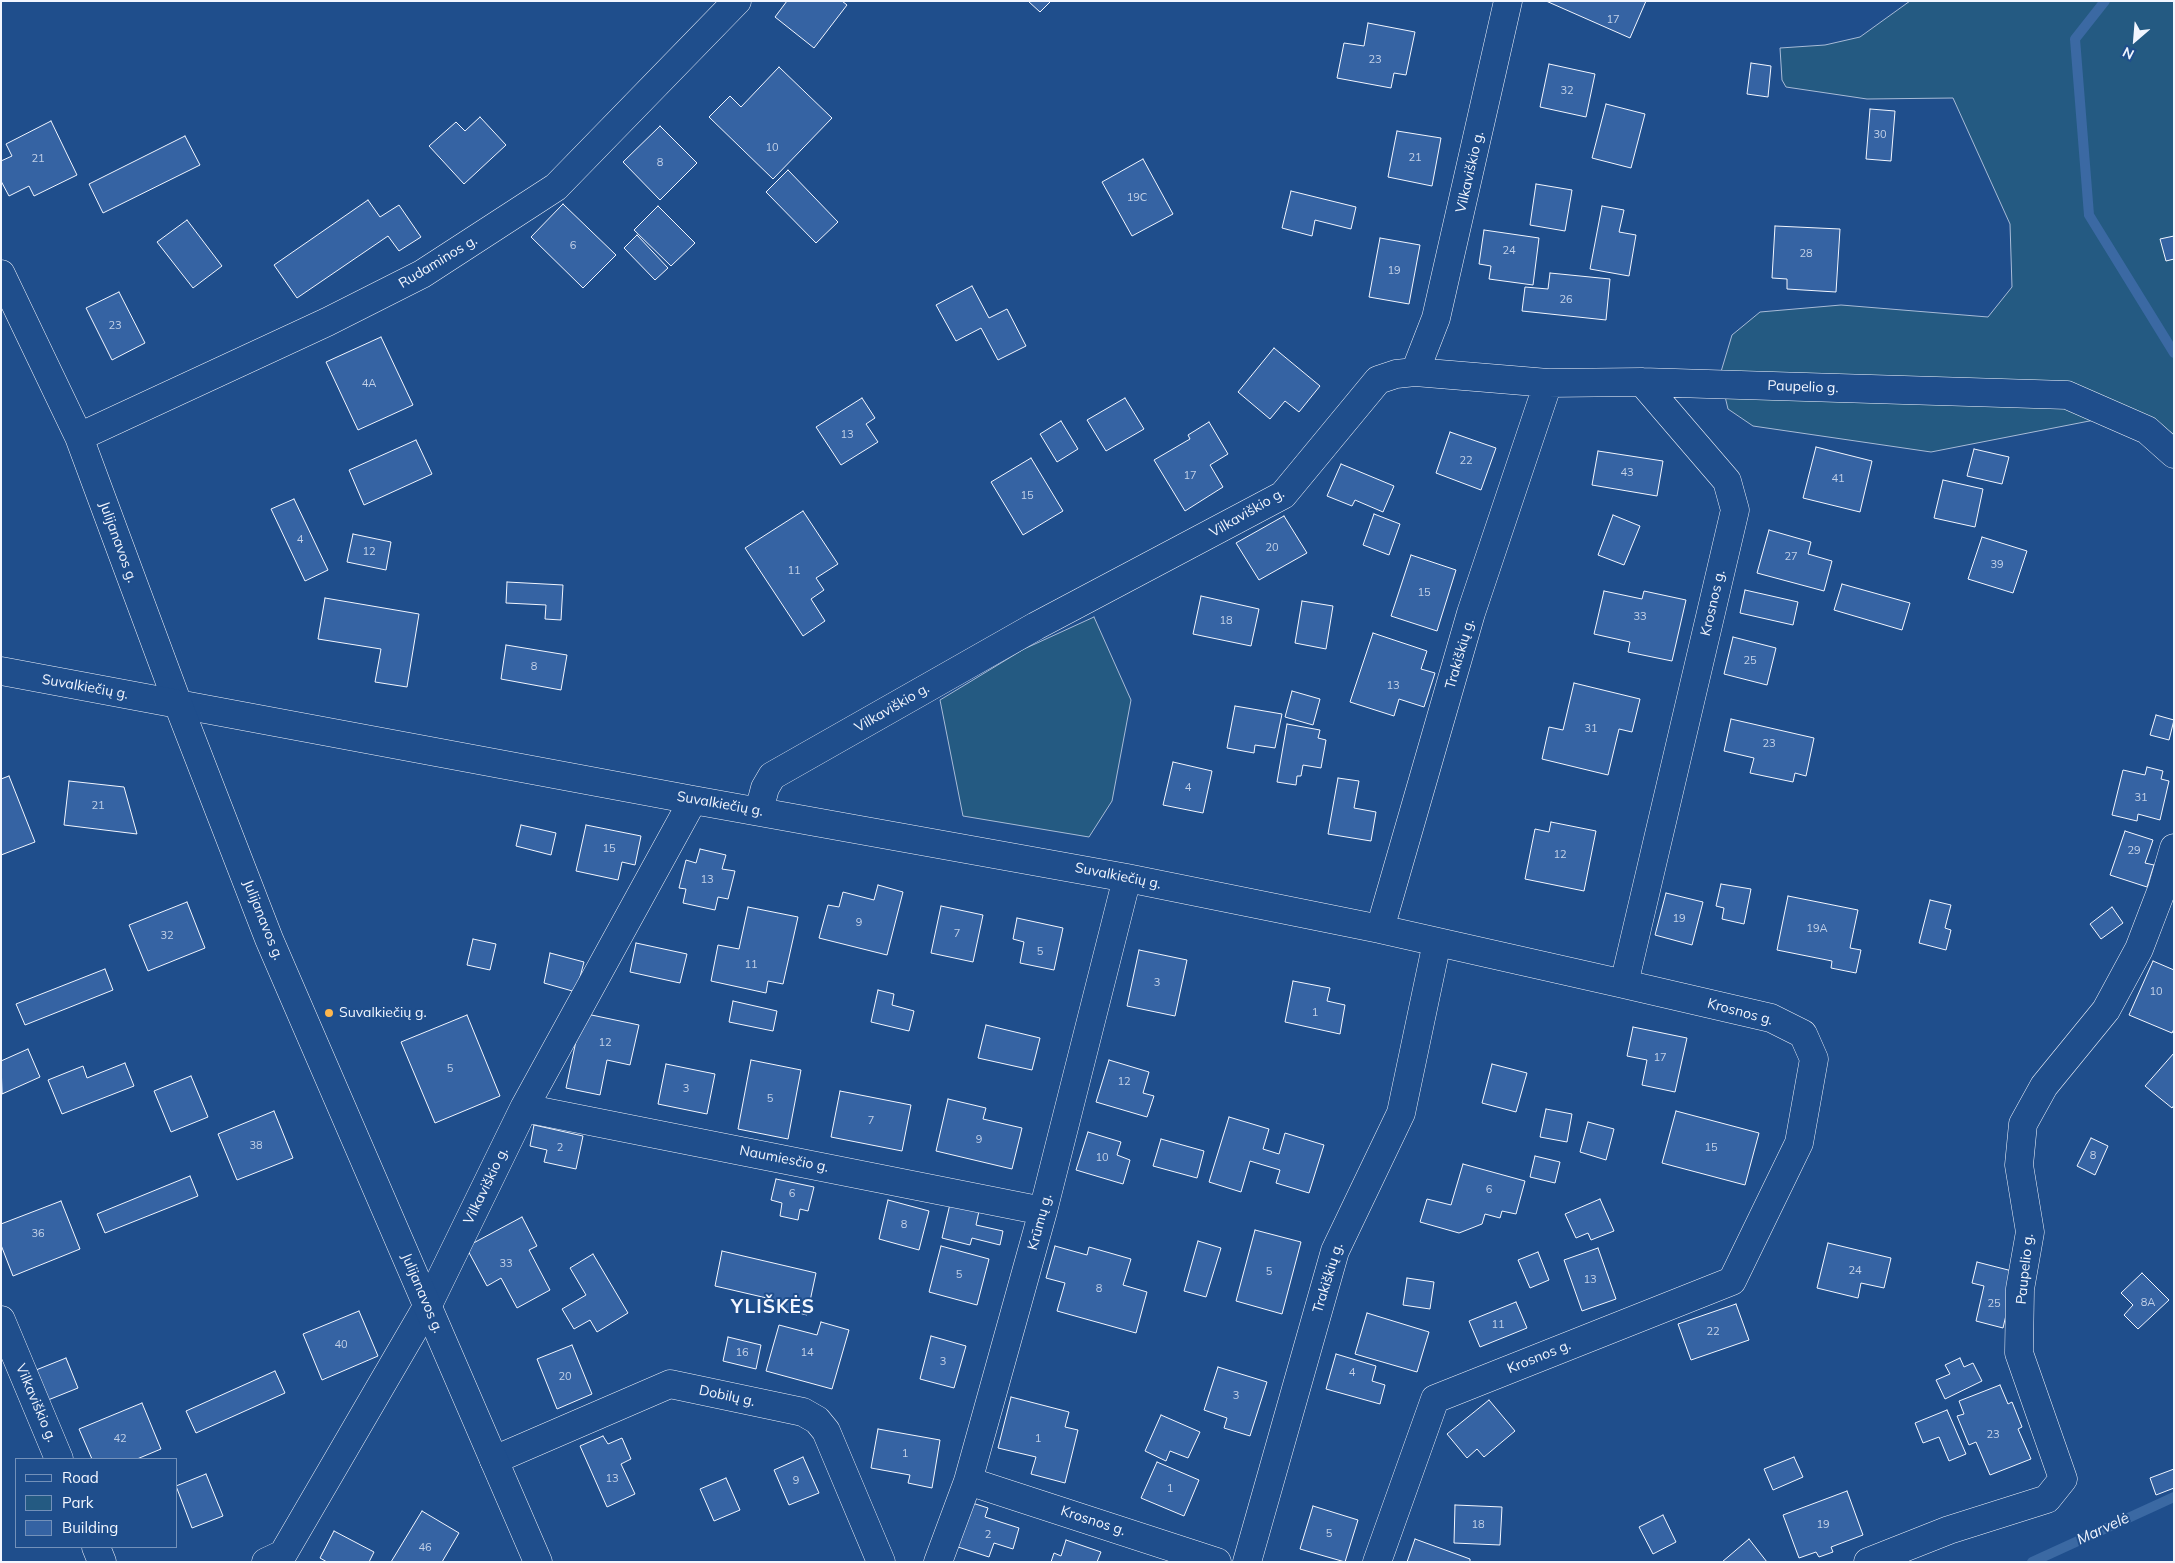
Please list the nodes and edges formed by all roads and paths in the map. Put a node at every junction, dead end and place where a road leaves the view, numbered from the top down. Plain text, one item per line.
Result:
1 (737, 1) edge
2 (1508, 1) edge
3 (1, 274) edge
4 (1415, 372) junction
5 (1642, 382) junction
6 (1548, 383) junction
7 (79, 437) junction
8 (2174, 454) edge
9 (1, 671) edge
10 (178, 704) junction
11 (693, 800) junction
12 (759, 811) junction
13 (2174, 848) edge
14 (1127, 878) junction
15 (1380, 929) junction
16 (1437, 942) junction
17 (1624, 984) junction
18 (524, 1108) junction
19 (1043, 1211) junction
20 (428, 1305) junction
21 (1, 1320) edge
22 (59, 1458) edge
23 (494, 1460) junction
24 (968, 1481) junction
25 (96, 1548) edge
26 (102, 1562) edge
27 (266, 1562) edge
28 (538, 1562) edge
29 (881, 1562) edge
30 (938, 1562) edge
31 (1217, 1562) edge
32 (1247, 1562) edge
33 (1377, 1562) edge
34 (1868, 1562) edge

1 - 7 street, Rudaminos g.
2 - 4 street, Vilkaviškio g.
3 - 7 street, Julijanavos g.
4 - 6 street, Paupelio g.
4 - 12 street, Vilkaviškio g.
5 - 6 street, Paupelio g.
5 - 8 street, Paupelio g.
5 - 17 street, Krosnos g.
6 - 15 street, Trakiškių g.
7 - 10 street, Julijanavos g.
9 - 10 street, Suvalkiečių g.
10 - 11 street, Suvalkiečių g.
10 - 20 street, Julijanavos g.
11 - 12 street, Suvalkiečių g.
11 - 18 street, Vilkaviškio g.
12 - 14 street, Suvalkiečių g.
13 - 34 street, Paupelio g.
14 - 15 street, Suvalkiečių g.
14 - 19 street, Krūmų g.
15 - 16 street, Suvalkiečių g.
16 - 17 street, Suvalkiečių g.
16 - 32 street, Trakiškių g.
17 - 33 street, Krosnos g.
18 - 19 street, Naumiesčio g.
18 - 20 street, Vilkaviškio g.
19 - 24 street, Krūmų g.
20 - 23 street, Julijanavos g.
20 - 27 street, Vilkaviškio g.
21 - 22 street, Vilkaviškio g.
23 - 28 street, Julijanavos g.
23 - 29 street, Dobilų g.
24 - 30 street, Krūmų g.
24 - 31 street, Krosnos g.
25 - 26 street

